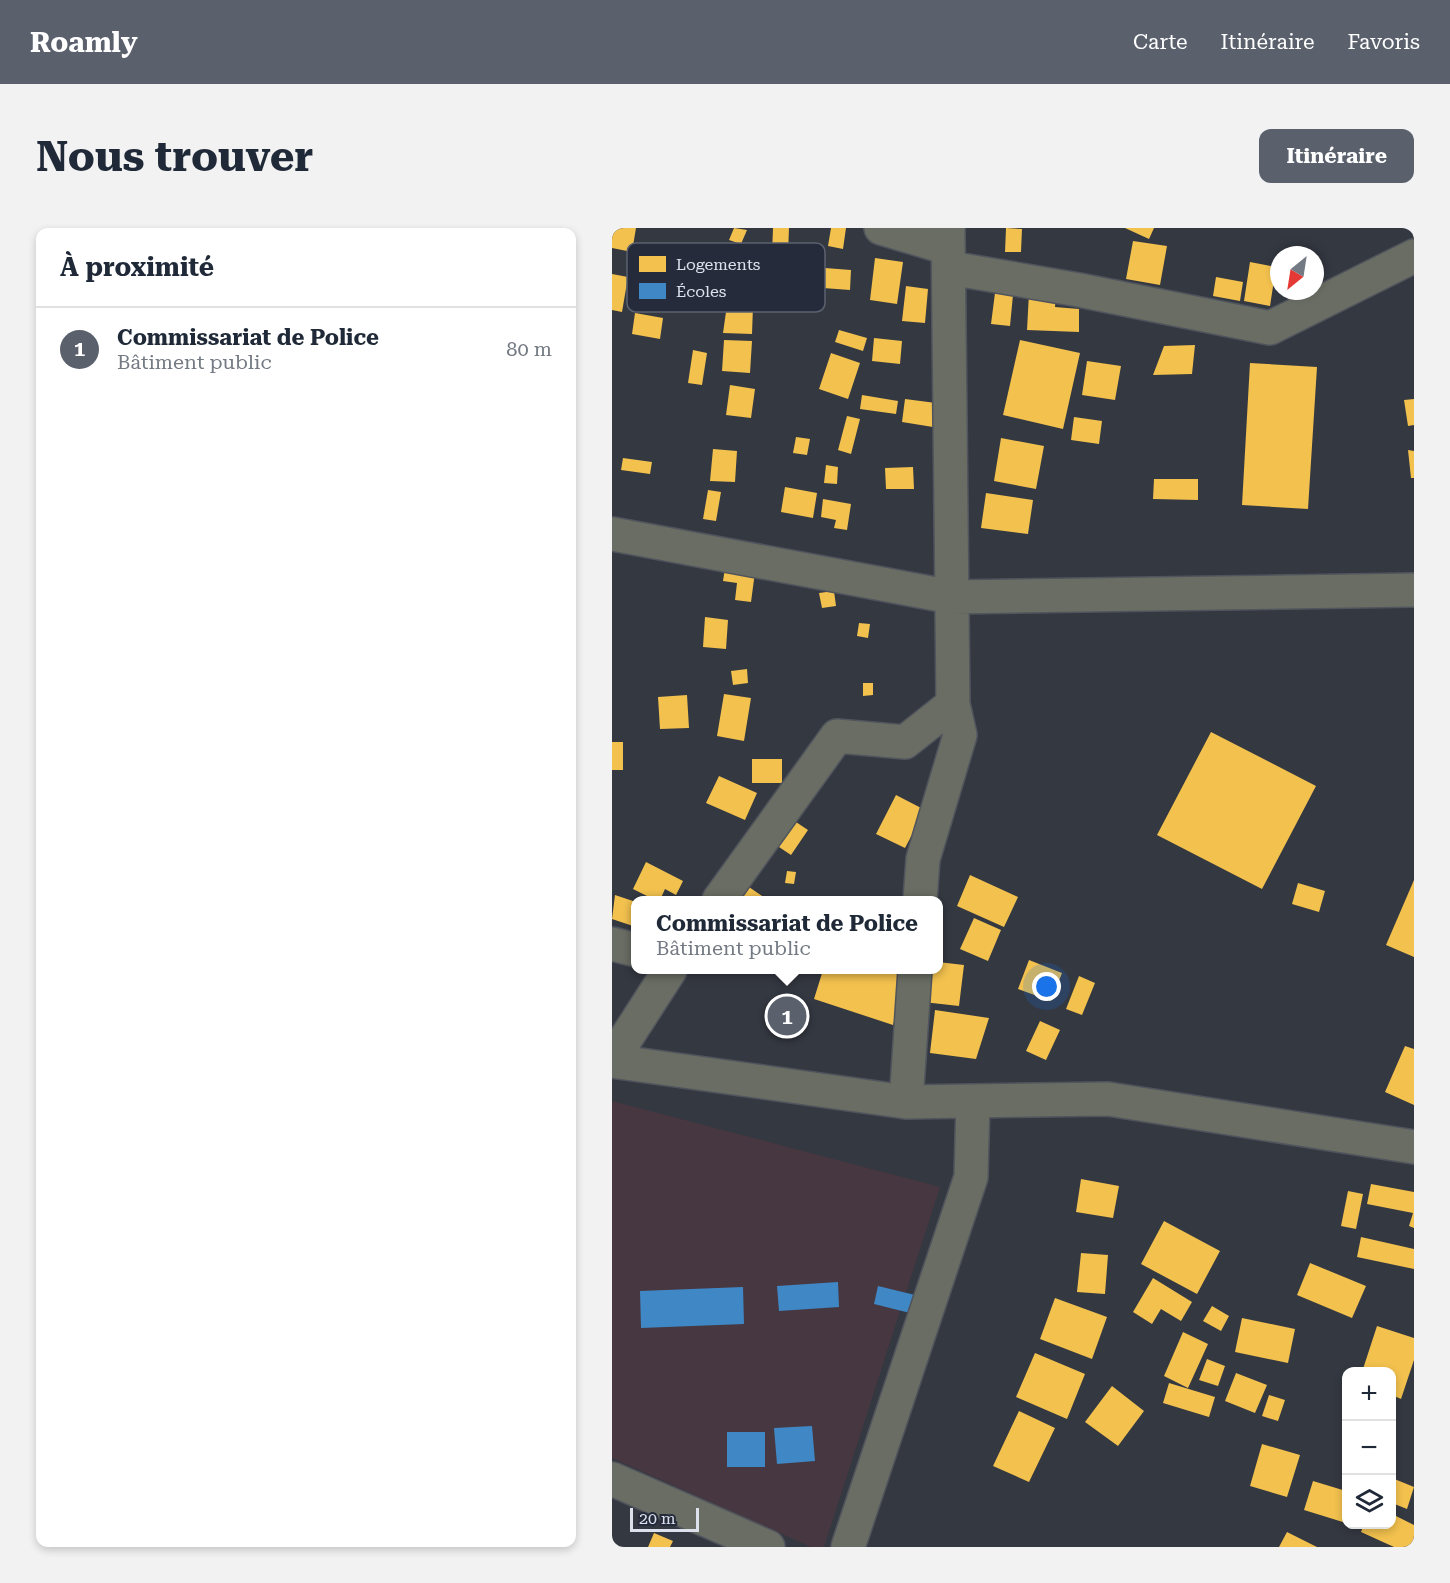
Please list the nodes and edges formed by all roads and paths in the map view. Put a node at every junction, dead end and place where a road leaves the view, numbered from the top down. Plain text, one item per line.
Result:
1 (881, 228) edge
2 (949, 248) edge
3 (1414, 256) edge
4 (612, 534) edge
5 (1414, 590) edge
6 (952, 597) junction
7 (953, 704) junction
8 (722, 896) edge
9 (920, 896) edge
10 (612, 944) edge
11 (631, 949) edge
12 (667, 974) edge
13 (915, 974) edge
14 (612, 1060) edge
15 (973, 1101) junction
16 (906, 1102) junction
17 (1414, 1148) edge
18 (612, 1479) edge
19 (768, 1547) edge
20 (848, 1547) edge

1 - 2 street
2 - 3 street
2 - 6 street
4 - 6 street
5 - 6 street
6 - 7 street
7 - 8 street
7 - 9 street
10 - 11 street
12 - 14 street
13 - 16 street
14 - 16 street
15 - 16 street
15 - 17 street
15 - 20 street
18 - 19 street

